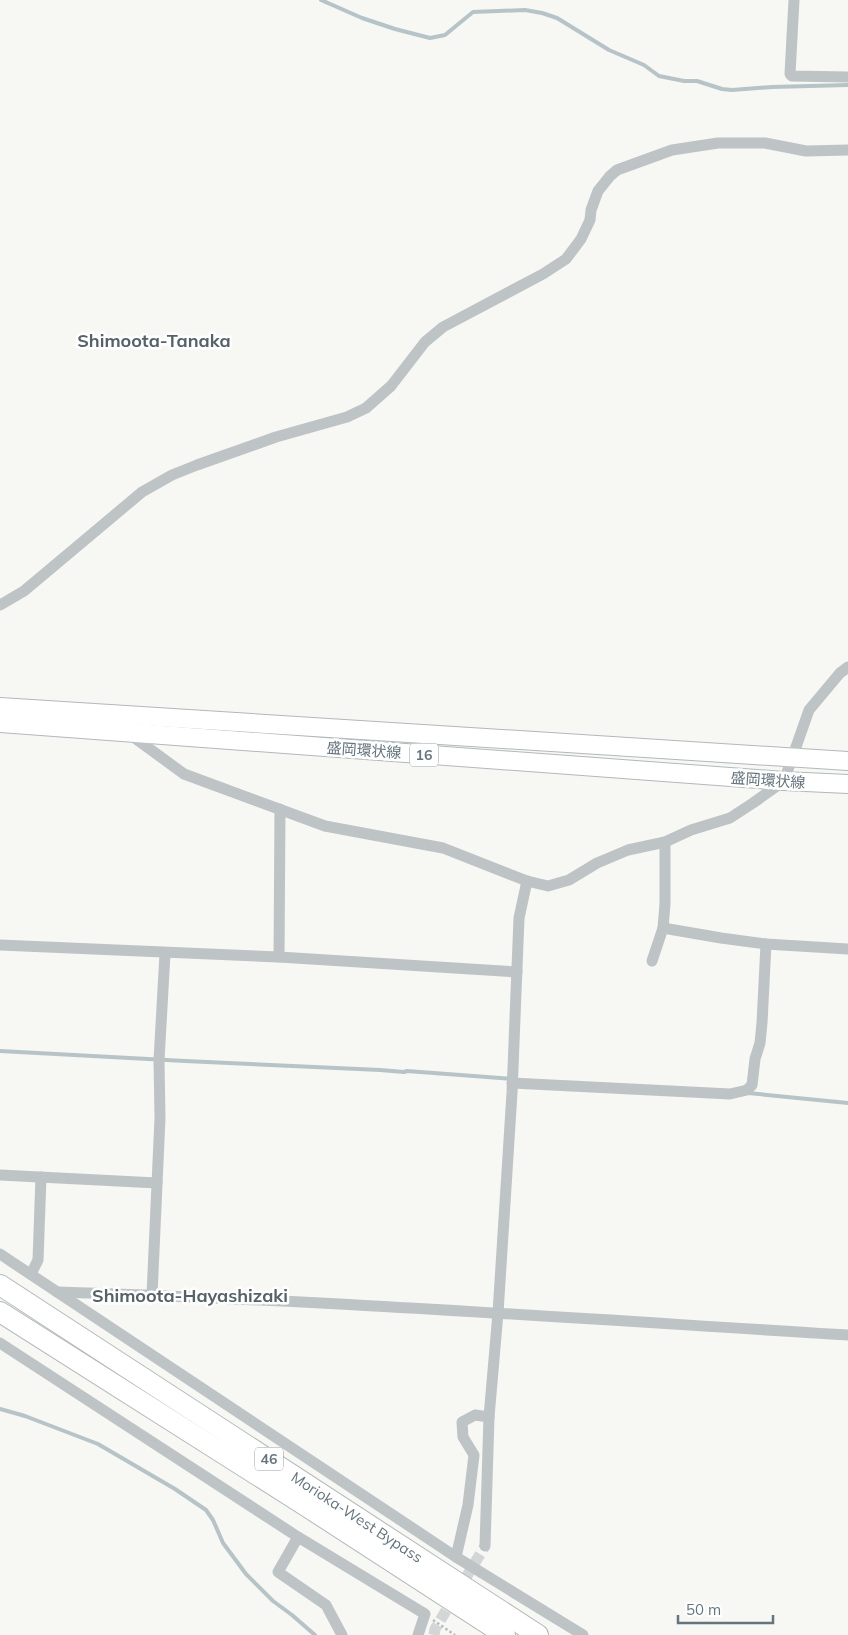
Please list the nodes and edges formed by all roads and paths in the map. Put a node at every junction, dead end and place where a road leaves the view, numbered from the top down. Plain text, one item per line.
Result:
1 (794, 0) edge
2 (848, 77) edge
3 (848, 150) edge
4 (0, 605) edge
5 (848, 667) edge
6 (0, 707) edge
7 (0, 723) edge
8 (128, 733) junction
9 (792, 757) junction
10 (848, 761) edge
11 (784, 781) junction
12 (848, 784) edge
13 (280, 809) junction
14 (665, 842) junction
15 (527, 881) junction
16 (663, 928) junction
17 (766, 944) junction
18 (0, 945) edge
19 (848, 949) edge
20 (165, 954) junction
21 (279, 957) junction
22 (652, 961) dead end
23 (517, 972) junction
24 (512, 1083) junction
25 (0, 1175) edge
26 (41, 1177) junction
27 (156, 1184) junction
28 (0, 1254) edge
29 (31, 1274) junction
30 (0, 1285) edge
31 (57, 1292) junction
32 (152, 1295) junction
33 (0, 1312) edge
34 (498, 1313) junction
35 (848, 1335) edge
36 (0, 1343) edge
37 (489, 1416) junction
38 (298, 1537) junction
39 (484, 1546) tunnel mouth
40 (456, 1557) junction
41 (425, 1614) junction
42 (342, 1635) edge
43 (418, 1635) edge
44 (455, 1635) edge
45 (505, 1635) edge
46 (538, 1635) edge
47 (583, 1635) edge

1 - 2 street
3 - 4 street
5 - 9 street
6 - 9 main road, 盛岡環状線 / 16
7 - 8 main road, 盛岡環状線 / 16
8 - 11 main road, 盛岡環状線 / 16
8 - 13 street
9 - 10 main road, 盛岡環状線 / 16
9 - 11 street
11 - 12 main road, 盛岡環状線 / 16
11 - 14 street
13 - 15 street
13 - 21 street
14 - 15 street
14 - 16 street
15 - 23 street
16 - 17 street
16 - 22 street
17 - 19 street
17 - 24 street
18 - 20 street
20 - 21 street
20 - 27 street
21 - 23 street
23 - 24 street
24 - 34 street
25 - 26 street
26 - 27 street
26 - 29 street
27 - 32 street
28 - 29 street
29 - 31 street
30 - 46 highway, Morioka-West Bypass / 46
31 - 32 street
31 - 40 street
32 - 34 street
33 - 45 highway, Morioka-West Bypass / 46
34 - 35 street
34 - 37 street
36 - 38 street
37 - 39 street
37 - 40 street
38 - 41 street
38 - 42 street
40 - 47 street
41 - 43 street
41 - 44 path

